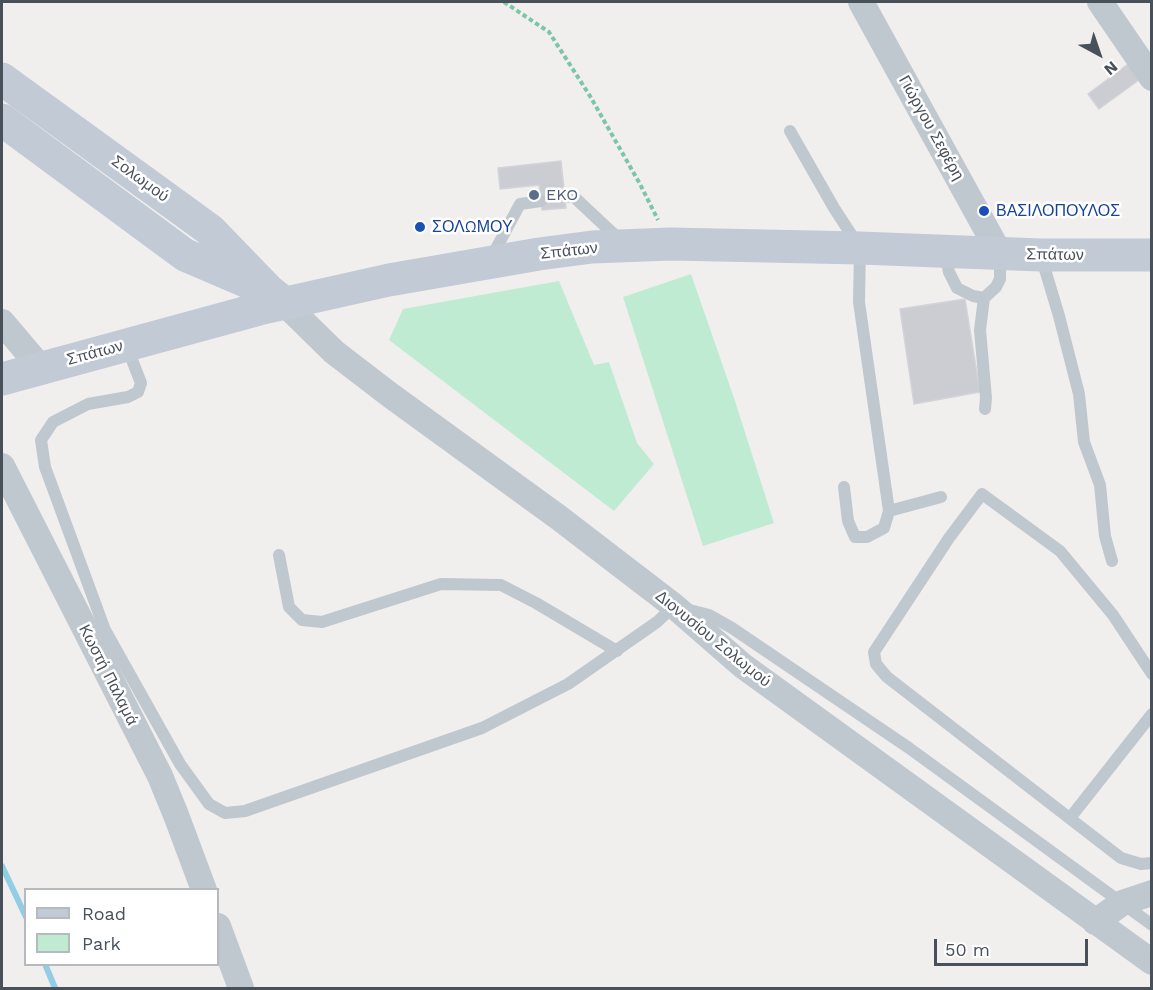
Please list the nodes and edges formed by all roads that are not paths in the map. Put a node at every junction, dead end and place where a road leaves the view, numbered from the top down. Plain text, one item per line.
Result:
1 (861, 2) edge
2 (1100, 2) edge
3 (1151, 77) edge
4 (2, 79) edge
5 (2, 120) edge
6 (790, 131) dead end
7 (565, 197) dead end
8 (541, 201) dead end
9 (626, 246) junction
10 (861, 248) junction
11 (945, 250) junction
12 (1000, 254) junction
13 (1040, 255) junction
14 (1152, 255) edge
15 (489, 262) junction
16 (277, 297) junction
17 (984, 298) junction
18 (2, 322) edge
19 (126, 345) junction
20 (41, 368) junction
21 (2, 379) edge
22 (985, 409) dead end
23 (2, 466) edge
24 (844, 487) dead end
25 (940, 497) dead end
26 (889, 511) junction
27 (279, 555) dead end
28 (1112, 561) dead end
29 (674, 606) junction
30 (617, 651) junction
31 (1152, 674) edge
32 (1152, 714) edge
33 (1070, 818) junction
34 (1152, 863) edge
35 (203, 888) edge
36 (1152, 893) edge
37 (1122, 903) junction
38 (1095, 922) junction
39 (1152, 925) edge
40 (219, 929) edge
41 (1152, 962) edge
42 (241, 988) edge

1 - 12 street, Γιώργου Σεφέρη
2 - 3 street
4 - 16 main road, Σολωμού
5 - 16 main road
6 - 10 lane
7 - 9 lane
8 - 15 lane
9 - 10 main road, Σπάτων
9 - 15 main road, Σπάτων
10 - 11 main road, Σπάτων
10 - 26 lane
11 - 12 main road, Σπάτων
11 - 17 lane
12 - 13 main road, Σπάτων
12 - 17 lane
13 - 14 main road, Σπάτων
13 - 28 lane
15 - 16 main road, Σπάτων
16 - 19 main road, Σπάτων
16 - 29 street, Διονυσίου Σολωμού
17 - 22 lane
18 - 20 street
19 - 20 main road, Σπάτων
19 - 30 lane
20 - 21 main road, Σπάτων
23 - 35 street, Κωστή Παλαμά
24 - 26 lane
25 - 26 lane
27 - 30 lane
29 - 30 lane
29 - 37 lane
29 - 38 street, Διονυσίου Σολωμού
31 - 33 lane
32 - 33 lane
33 - 34 lane
36 - 37 street
37 - 38 street
37 - 39 lane
38 - 41 street, Διονυσίου Σολωμού
40 - 42 street

